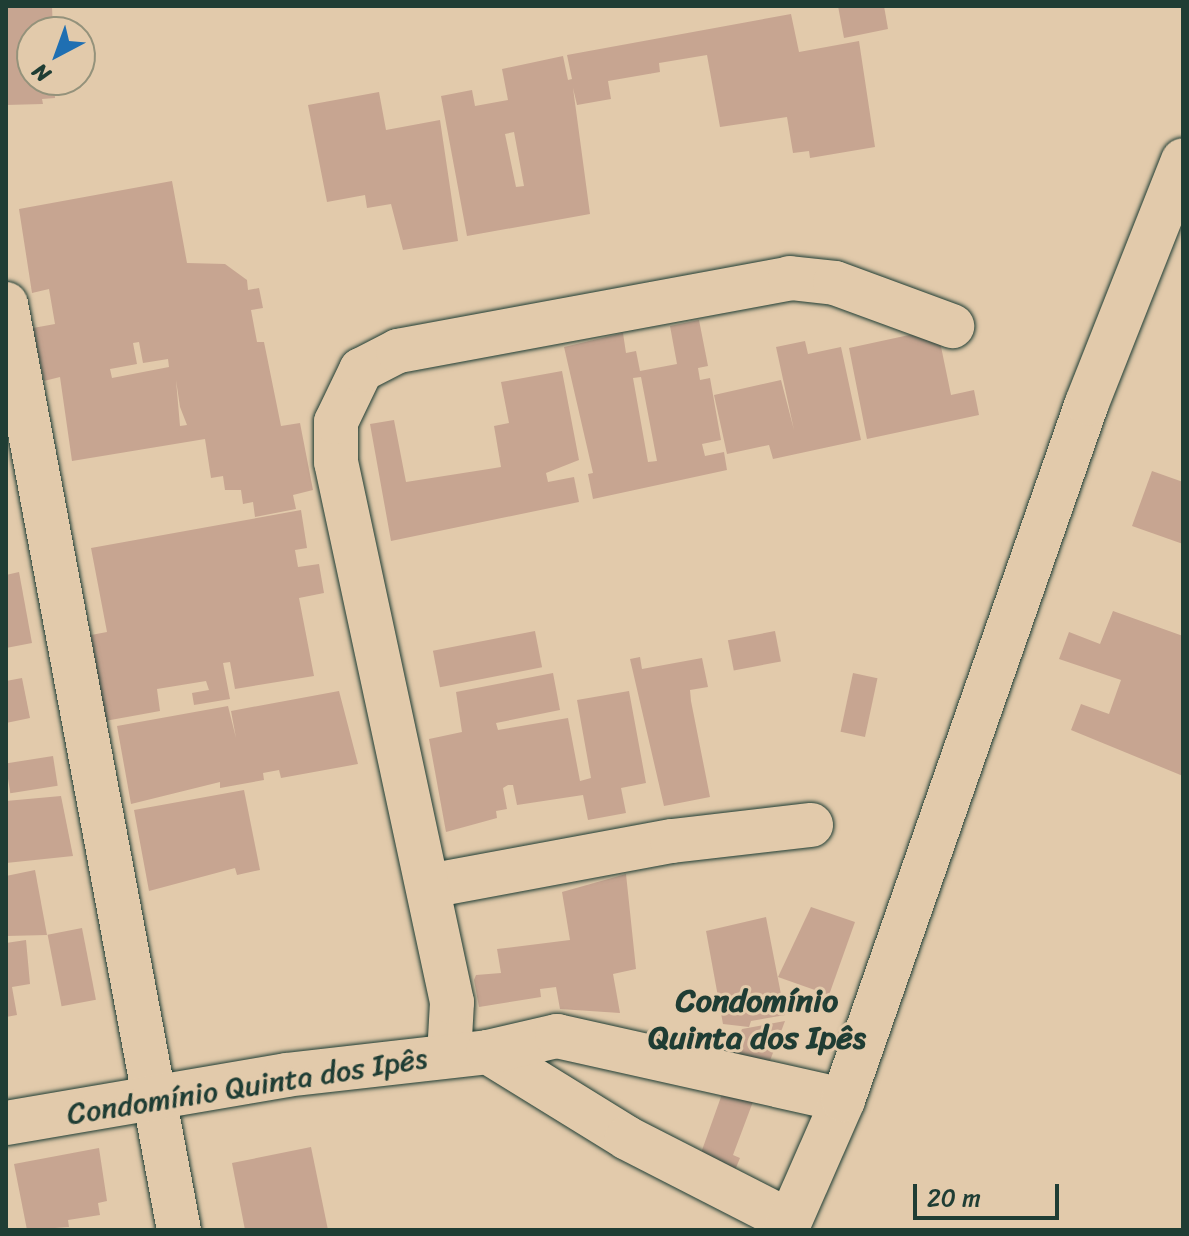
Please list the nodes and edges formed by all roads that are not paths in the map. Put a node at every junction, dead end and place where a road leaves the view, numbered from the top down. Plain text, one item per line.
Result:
1 (1183, 160) edge
2 (6, 304) edge
3 (952, 326) dead end
4 (811, 825) dead end
5 (429, 886) junction
6 (469, 1054) junction
7 (156, 1099) junction
8 (843, 1100) junction
9 (6, 1123) edge
10 (788, 1225) edge
11 (179, 1230) edge

1 - 8 street
2 - 7 street
3 - 5 street
4 - 5 street
5 - 6 street
6 - 7 street, Condomínio Quinta dos Ipês
6 - 8 street, Condomínio Quinta dos Ipês
6 - 10 street
7 - 9 street, Condomínio Quinta dos Ipês
7 - 11 street
8 - 10 street

